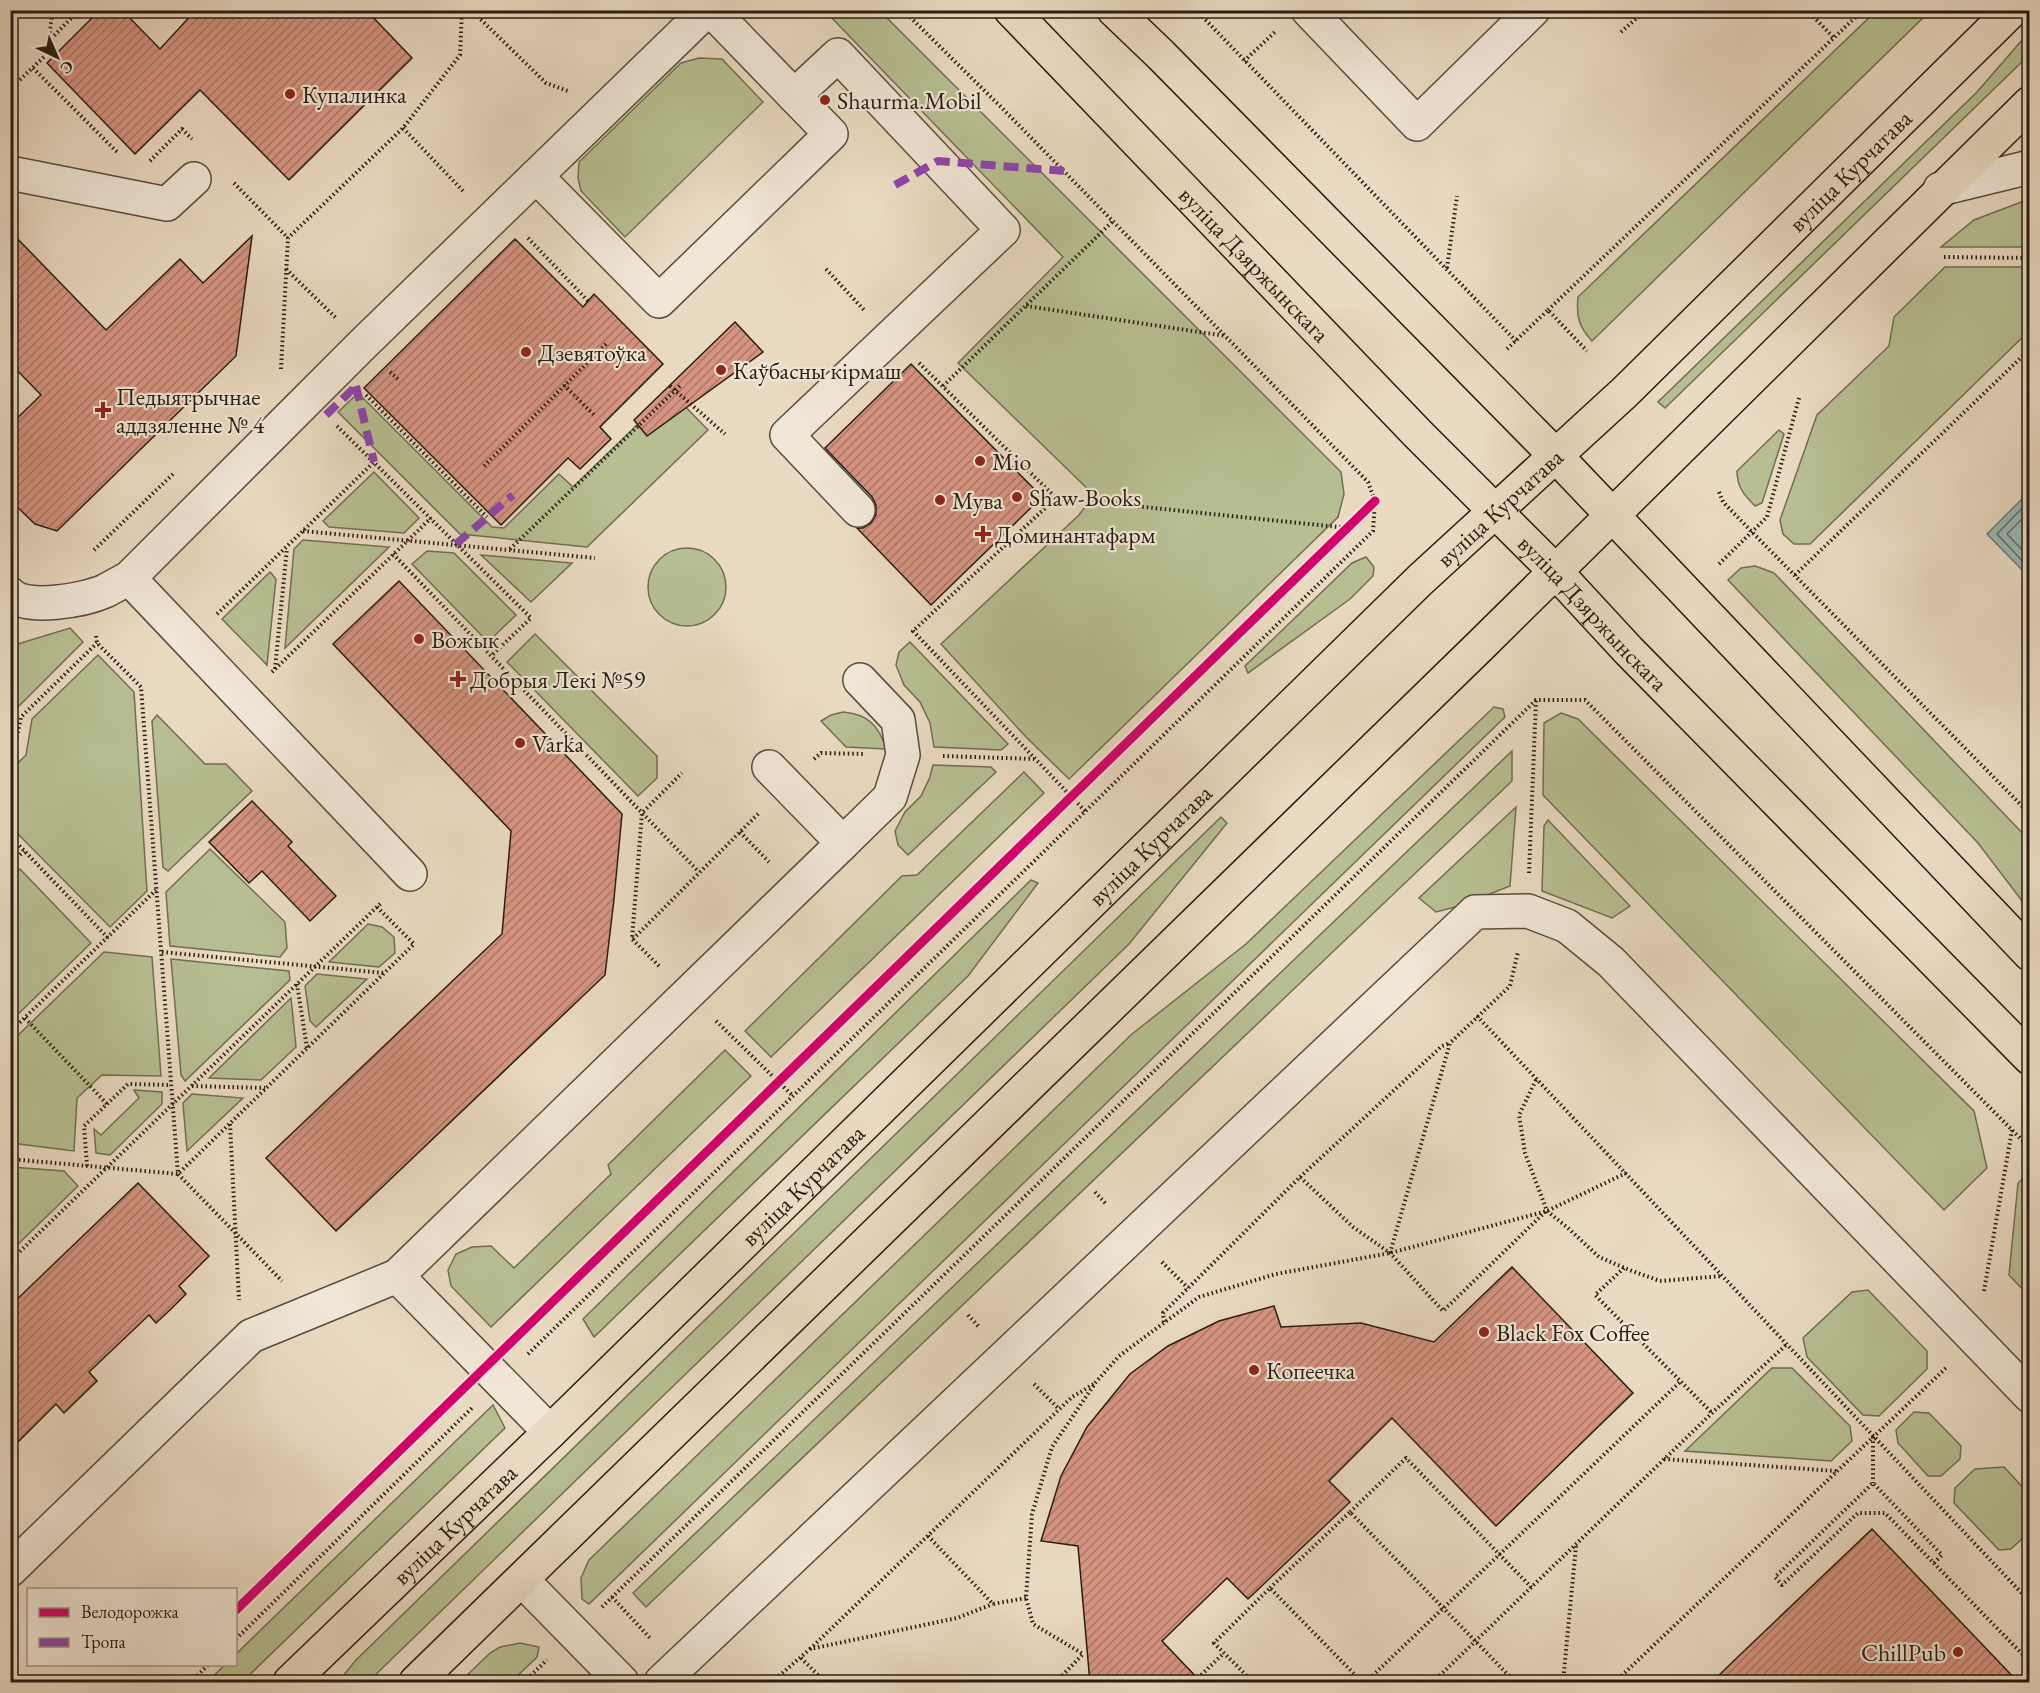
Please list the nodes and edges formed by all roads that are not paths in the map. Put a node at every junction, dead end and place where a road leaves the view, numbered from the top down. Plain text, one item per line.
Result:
1 (709, 10) edge
2 (1011, 10) edge
3 (1114, 10) edge
4 (1533, 10) edge
5 (2012, 10) edge
6 (1295, 18) edge
7 (794, 96) junction
8 (2030, 103) edge
9 (2030, 167) edge
10 (10, 173) edge
11 (536, 176) junction
12 (194, 179) road end
13 (1940, 189) junction
14 (1555, 455) junction
15 (858, 510) dead end
16 (1495, 510) junction
17 (1612, 515) junction
18 (1554, 571) junction
19 (129, 578) junction
20 (12, 599) edge
21 (860, 680) dead end
22 (769, 767) dead end
23 (843, 843) junction
24 (410, 874) road end
25 (2030, 954) edge
26 (2030, 1058) edge
27 (397, 1276) junction
28 (2030, 1396) edge
29 (550, 1432) junction
30 (10, 1570) edge
31 (522, 1580) junction
32 (290, 1683) edge
33 (416, 1683) edge
34 (622, 1683) edge
35 (661, 1683) edge

1 - 7 lane
1 - 11 lane
2 - 16 main road, вуліца Дзяржынскага
3 - 14 main road
4 - 6 lane
5 - 14 main road, вуліца Курчатава
7 - 11 lane
7 - 15 lane
8 - 13 main road
9 - 13 lane
10 - 12 lane
11 - 19 lane
13 - 17 main road
14 - 16 main road, вуліца Курчатава
14 - 17 main road
16 - 18 main road, вуліца Дзяржынскага
16 - 29 main road, вуліца Курчатава
17 - 18 main road
17 - 25 main road
18 - 26 main road, вуліца Дзяржынскага
18 - 31 main road
19 - 20 lane
19 - 24 lane
21 - 23 lane
22 - 23 lane
23 - 27 lane
27 - 29 lane
27 - 30 lane
28 - 35 lane
29 - 32 main road, вуліца Курчатава
31 - 33 main road
31 - 34 lane

